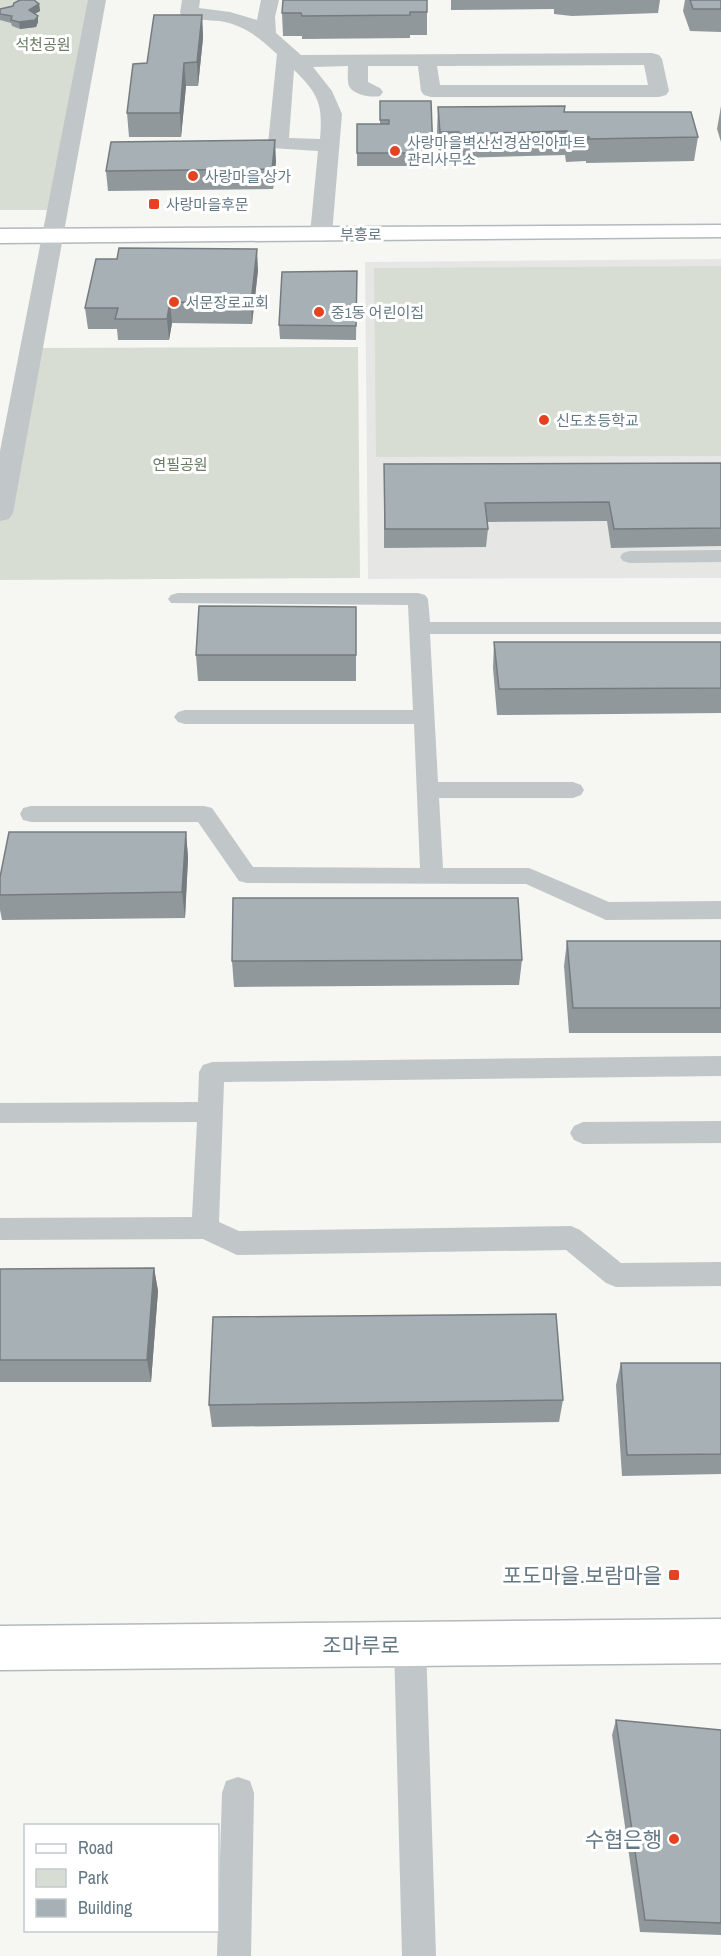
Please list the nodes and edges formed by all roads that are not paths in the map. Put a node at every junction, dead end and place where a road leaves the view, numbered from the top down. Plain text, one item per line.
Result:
1 (97, 0) edge
2 (191, 0) edge
3 (270, 0) edge
4 (267, 34) junction
5 (290, 58) junction
6 (427, 60) junction
7 (358, 61) junction
8 (373, 92) dead end
9 (256, 144) edge
10 (278, 144) junction
11 (330, 145) junction
12 (721, 231) edge
13 (321, 234) junction
14 (0, 236) edge
15 (51, 236) junction
16 (0, 513) edge
17 (721, 556) edge
18 (630, 557) edge
19 (178, 599) dead end
20 (420, 628) junction
21 (721, 628) edge
22 (186, 717) dead end
23 (424, 717) junction
24 (428, 790) junction
25 (573, 790) dead end
26 (31, 814) dead end
27 (432, 876) junction
28 (721, 910) edge
29 (721, 1066) edge
30 (210, 1112) junction
31 (0, 1113) edge
32 (721, 1132) edge
33 (583, 1133) dead end
34 (205, 1228) junction
35 (0, 1229) edge
36 (721, 1274) edge
37 (721, 1641) edge
38 (410, 1644) junction
39 (0, 1648) edge
40 (238, 1793) dead end
41 (234, 1956) edge
42 (419, 1956) edge

1 - 15 street
2 - 4 street
3 - 4 street
4 - 5 street
5 - 7 street
5 - 10 street
5 - 11 street
6 - 6 street
6 - 7 street
7 - 8 street
9 - 10 street
10 - 11 street
11 - 13 street
12 - 13 street, 부흥로
13 - 15 street, 부흥로
14 - 15 street, 부흥로
15 - 16 street
17 - 18 lane
19 - 20 lane
20 - 21 lane
20 - 23 lane
22 - 23 lane
23 - 24 lane
24 - 25 lane
24 - 27 lane
26 - 27 lane
27 - 28 lane
29 - 30 lane
30 - 31 lane
30 - 34 lane
32 - 33 lane
34 - 35 lane
34 - 36 lane
37 - 38 street, 조마루로
38 - 39 street, 조마루로
38 - 42 lane
40 - 41 lane

